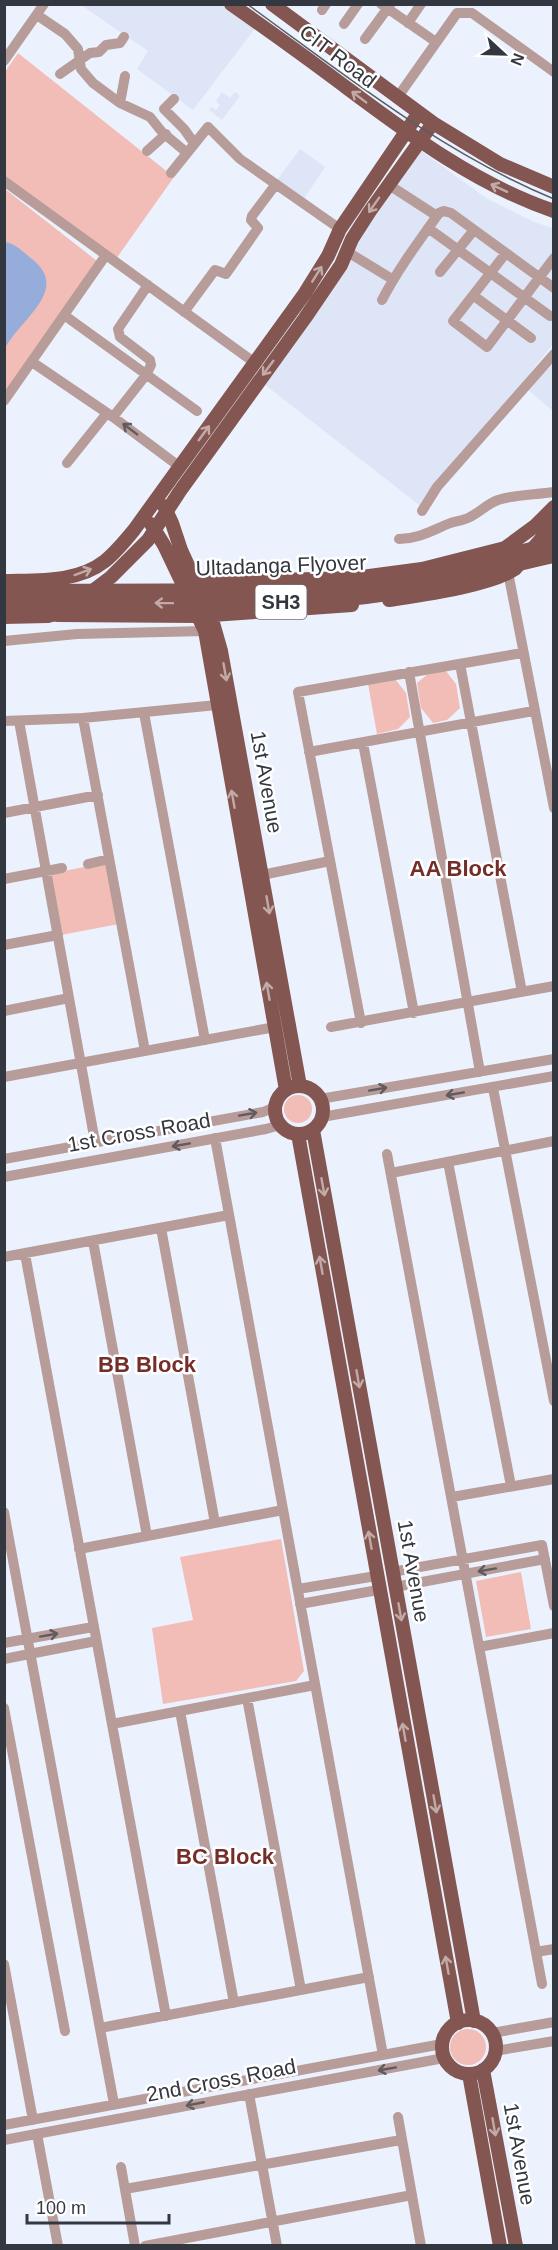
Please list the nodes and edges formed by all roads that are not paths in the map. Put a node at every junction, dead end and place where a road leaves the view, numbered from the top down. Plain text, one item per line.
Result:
1 (44, 4) edge
2 (231, 4) edge
3 (272, 4) edge
4 (358, 4) edge
5 (420, 4) edge
6 (386, 6) edge
7 (469, 9) edge
8 (37, 15) junction
9 (344, 24) dead end
10 (408, 24) junction
11 (124, 37) dead end
12 (365, 39) dead end
13 (436, 42) junction
14 (79, 60) junction
15 (4, 61) edge
16 (554, 72) edge
17 (60, 74) dead end
18 (124, 76) dead end
19 (397, 98) junction
20 (174, 99) dead end
21 (120, 103) junction
22 (418, 114) junction
23 (433, 123) junction
24 (407, 131) junction
25 (165, 134) junction
26 (420, 141) junction
27 (194, 143) junction
28 (147, 151) dead end
29 (186, 152) junction
30 (171, 173) dead end
31 (4, 181) edge
32 (276, 184) junction
33 (389, 185) junction
34 (554, 187) edge
35 (554, 211) edge
36 (437, 216) junction
37 (428, 228) junction
38 (340, 229) junction
39 (474, 230) junction
40 (458, 250) junction
41 (346, 251) junction
42 (506, 253) junction
43 (106, 255) junction
44 (554, 258) edge
45 (440, 272) dead end
46 (491, 273) junction
47 (539, 278) junction
48 (392, 279) junction
49 (148, 285) junction
50 (554, 288) edge
51 (474, 296) junction
52 (525, 297) junction
53 (382, 300) dead end
54 (184, 312) junction
55 (64, 315) junction
56 (550, 316) dead end
57 (508, 320) junction
58 (531, 338) dead end
59 (554, 354) edge
60 (32, 362) junction
61 (255, 363) junction
62 (146, 375) junction
63 (4, 401) edge
64 (197, 411) dead end
65 (110, 415) junction
66 (67, 463) dead end
67 (180, 466) junction
68 (554, 492) edge
69 (157, 497) junction
70 (554, 507) edge
71 (168, 511) junction
72 (422, 511) dead end
73 (144, 515) junction
74 (554, 524) edge
75 (155, 529) junction
76 (399, 540) dead end
77 (554, 543) edge
78 (505, 548) junction
79 (554, 556) edge
80 (508, 574) junction
81 (4, 581) edge
82 (189, 582) junction
83 (4, 591) edge
84 (4, 605) edge
85 (56, 615) junction
86 (204, 616) junction
87 (4, 617) edge
88 (205, 631) junction
89 (4, 641) edge
90 (522, 653) junction
91 (460, 664) junction
92 (409, 672) junction
93 (217, 705) junction
94 (533, 711) junction
95 (144, 713) junction
96 (83, 718) junction
97 (4, 721) edge
98 (19, 721) junction
99 (471, 722) junction
100 (420, 732) junction
101 (363, 743) junction
102 (309, 752) junction
103 (98, 795) junction
104 (34, 808) junction
105 (554, 808) edge
106 (4, 813) edge
107 (109, 859) junction
108 (330, 861) junction
109 (88, 864) dead end
110 (62, 868) dead end
111 (46, 872) junction
112 (262, 875) junction
113 (4, 879) edge
114 (58, 935) junction
115 (4, 945) edge
116 (278, 959) junction
117 (263, 962) junction
118 (554, 986) edge
119 (522, 992) junction
120 (69, 998) junction
121 (468, 1002) junction
122 (4, 1011) edge
123 (414, 1013) junction
124 (361, 1023) junction
125 (274, 1027) junction
126 (331, 1027) dead end
127 (205, 1040) junction
128 (144, 1051) junction
129 (554, 1059) edge
130 (81, 1063) junction
131 (536, 1063) junction
132 (480, 1072) junction
133 (554, 1076) edge
134 (4, 1077) edge
135 (538, 1078) junction
136 (300, 1086) junction
137 (493, 1088) junction
138 (286, 1090) junction
139 (320, 1099) junction
140 (275, 1107) junction
141 (322, 1117) junction
142 (280, 1125) junction
143 (313, 1130) junction
144 (297, 1134) junction
145 (215, 1138) junction
146 (554, 1141) edge
147 (96, 1142) junction
148 (505, 1151) junction
149 (387, 1154) dead end
150 (4, 1159) edge
151 (448, 1162) junction
152 (391, 1173) junction
153 (4, 1177) edge
154 (229, 1215) junction
155 (161, 1228) junction
156 (93, 1241) junction
157 (25, 1254) junction
158 (4, 1257) edge
159 (342, 1290) junction
160 (326, 1293) junction
161 (554, 1401) edge
162 (554, 1479) edge
163 (511, 1486) junction
164 (452, 1497) junction
165 (381, 1509) junction
166 (283, 1510) junction
167 (4, 1512) edge
168 (365, 1512) junction
169 (215, 1523) junction
170 (147, 1536) junction
171 (79, 1549) junction
172 (463, 1559) junction
173 (545, 1559) junction
174 (392, 1572) junction
175 (466, 1574) junction
176 (377, 1583) junction
177 (395, 1587) junction
178 (298, 1589) junction
179 (300, 1604) junction
180 (554, 1606) edge
181 (93, 1627) junction
182 (554, 1633) edge
183 (28, 1639) junction
184 (96, 1641) junction
185 (4, 1643) edge
186 (480, 1647) junction
187 (31, 1653) junction
188 (4, 1659) edge
189 (315, 1685) junction
190 (247, 1698) junction
191 (4, 1708) edge
192 (180, 1711) junction
193 (111, 1724) junction
194 (451, 1891) junction
195 (434, 1894) junction
196 (554, 1949) edge
197 (536, 1952) junction
198 (4, 1965) edge
199 (369, 1977) junction
200 (542, 1984) dead end
201 (301, 1990) junction
202 (234, 2003) junction
203 (166, 2016) junction
204 (474, 2021) junction
205 (554, 2022) edge
206 (458, 2023) junction
207 (100, 2028) junction
208 (65, 2031) dead end
209 (492, 2033) junction
210 (554, 2041) edge
211 (443, 2051) junction
212 (495, 2051) junction
213 (383, 2055) junction
214 (353, 2061) junction
215 (483, 2070) junction
216 (356, 2074) junction
217 (469, 2074) junction
218 (249, 2094) junction
219 (114, 2104) junction
220 (75, 2112) junction
221 (398, 2117) dead end
222 (33, 2120) junction
223 (4, 2125) edge
224 (77, 2126) junction
225 (37, 2134) junction
226 (4, 2140) edge
227 (401, 2140) junction
228 (262, 2165) junction
229 (121, 2167) dead end
230 (125, 2189) junction
231 (412, 2195) junction
232 (272, 2221) junction
233 (58, 2246) edge
234 (135, 2246) edge
235 (145, 2246) edge
236 (277, 2246) edge
237 (422, 2246) edge
238 (500, 2246) edge
239 (516, 2246) edge

1 - 8 street
24 -> 2 main road, CIT Road
3 - 19 main road
4 - 9 street
5 - 10 street
6 - 10 street
6 - 12 street
7 - 13 street
7 - 16 street
8 - 14 street
8 - 15 street
10 - 13 street
11 - 14 street
13 - 19 street
14 - 17 street
14 - 21 street
18 - 21 street
19 - 22 main road
20 - 27 street
21 - 25 street
22 - 23 main road
22 - 24 main road
23 - 26 main road
23 - 34 main road
24 - 26 main road, CIT Road
24 - 38 main road
25 - 28 street
25 - 29 street
26 - 33 main road
35 -> 26 main road, CIT Road
27 - 29 street
27 - 32 street
29 - 30 street
31 - 43 street
32 - 38 street
32 - 54 street
33 - 36 street
33 -> 41 main road
36 - 37 street
36 - 39 street
37 - 40 street
37 - 48 street
61 -> 38 main road
39 - 40 street
39 - 42 street
40 - 45 street
40 - 46 street
41 - 48 street
41 -> 71 main road
42 - 46 street
42 - 47 street
43 - 49 street
43 - 55 street
44 - 47 street
46 - 51 street
46 - 52 street
47 - 50 street
47 - 52 street
48 - 53 street
49 - 54 street
49 - 62 street
51 - 57 street
51 - 57 street
52 - 56 street
52 - 57 street
54 - 61 street
55 - 60 street
55 - 62 street
57 - 58 street
59 - 72 street
60 - 63 street
60 - 65 street
67 -> 61 main road
62 - 64 street
62 - 65 street
65 - 66 street
67 -> 65 street
67 - 69 main road
68 - 76 street
69 - 71 main road
69 - 73 main road
70 - 78 main road
71 - 75 main road
71 - 82 main road
73 - 75 main road
81 -> 73 main road
74 - 80 main road
75 - 82 main road
75 - 85 main road
77 - 83 main road, Ultadanga Flyover / SH3, bridge
78 - 80 street
78 - 82 main road
79 -> 84 main road, Ultadanga Flyover / SH3, bridge
80 - 86 main road
80 - 90 street
82 - 86 main road
85 - 86 main road
85 - 87 main road
86 - 88 main road
86 -> 112 main road, 1st Avenue
88 - 89 street
88 - 93 main road
90 - 91 street
90 - 94 street
91 - 92 street
91 - 99 street
92 - 100 street
92 - 102 street
93 - 95 street
117 -> 93 main road
94 - 99 street
94 - 105 street
95 - 96 street
95 - 127 street
96 - 98 street
96 - 103 street
97 - 98 street
98 - 104 street
99 - 100 street
99 - 119 street
100 - 101 street
100 - 121 street
101 - 102 street
101 - 123 street
102 - 108 street
103 - 104 street
103 - 107 street
104 - 106 street
104 - 111 street
107 - 109 street
107 - 128 street
108 - 112 street
108 - 124 street
110 - 111 street
111 - 113 street
111 - 114 street
112 -> 116 main road, 1st Avenue
114 - 115 street
114 - 120 street
116 - 117 main road
116 - 136 main road, 1st Avenue
125 -> 117 main road
118 - 119 street
119 - 121 street
120 - 122 street
120 - 130 street
121 - 123 street
121 - 132 street
123 - 124 street
124 - 126 street
125 - 127 street
125 - 138 main road
127 - 128 street
128 - 130 street
129 - 131 street
130 - 134 street
130 - 147 street
131 - 132 street
131 - 135 street
139 -> 132 street
133 - 135 street
135 - 137 street
136 - 138 main road
136 - 139 main road
137 -> 141 street
137 - 148 street
138 - 140 main road
139 - 141 main road
140 - 142 main road
147 -> 140 street, 1st Cross Road
141 - 143 main road
142 - 144 main road
142 - 145 street, 1st Cross Road
143 - 144 main road
143 -> 159 main road, 1st Avenue
160 -> 144 main road, 1st Avenue
145 -> 153 street, 1st Cross Road
145 - 154 street
146 - 148 street
147 - 150 street, 1st Cross Road
148 - 151 street
148 - 161 street
149 - 152 street
151 - 152 street
151 - 163 street
152 - 164 street
154 - 155 street
154 - 166 street
155 - 156 street
155 - 169 street
156 - 157 street
156 - 170 street
157 - 158 street
157 - 171 street
159 - 160 main road
159 -> 165 main road, 1st Avenue
160 - 168 main road, 1st Avenue
162 - 163 street
163 - 164 street
164 - 172 street
165 - 168 main road
165 - 174 main road, 1st Avenue
166 - 169 street
166 - 178 street
167 - 183 street
176 -> 168 main road, 1st Avenue
169 - 170 street
170 - 171 street
171 - 181 street
172 - 173 street
172 - 174 street
172 - 175 street
173 -> 175 street
173 - 180 street
174 - 177 main road, 1st Avenue
175 - 177 street
175 - 186 street
176 - 178 street
176 - 179 street
195 -> 176 main road, 1st Avenue
177 -> 194 main road, 1st Avenue
178 - 179 street
179 - 189 street
183 -> 181 street
181 - 184 street
182 - 186 street
183 - 185 street
183 - 187 street
184 - 187 street
184 - 193 street
186 - 197 street
187 - 188 street
187 - 207 street
189 - 190 street
189 - 199 street
190 - 192 street
190 - 201 street
191 - 208 street
192 - 193 street
192 - 202 street
193 - 203 street
194 - 195 main road
194 - 204 main road, 1st Avenue
206 -> 195 main road, 1st Avenue
196 - 197 street
197 - 200 street
198 - 222 street
199 - 201 street
199 - 213 street
201 - 202 street
202 - 203 street
203 - 207 street
204 - 206 main road
204 - 209 main road
205 - 209 street
206 - 211 main road
207 - 219 street
209 - 212 main road
210 - 212 street
211 - 213 street, 2nd Cross Road
211 -> 216 street, 2nd Cross Road
211 - 217 main road
212 - 215 main road
213 - 214 street, 2nd Cross Road
214 - 216 street
214 - 219 street, 2nd Cross Road
215 - 217 main road
215 -> 239 main road, 1st Avenue
216 - 218 street, 2nd Cross Road
217 - 238 main road
218 -> 224 street, 2nd Cross Road
218 - 228 street
219 - 220 street, 2nd Cross Road
220 - 222 street, 2nd Cross Road
220 - 224 street
221 - 227 street
222 - 223 street, 2nd Cross Road
224 - 225 street, 2nd Cross Road
225 - 226 street, 2nd Cross Road
225 - 233 street
227 - 228 street
227 - 231 street
228 - 230 street
228 - 232 street
229 - 230 street
230 - 234 street
231 - 232 street
231 - 237 street
232 - 235 street
232 - 236 street

